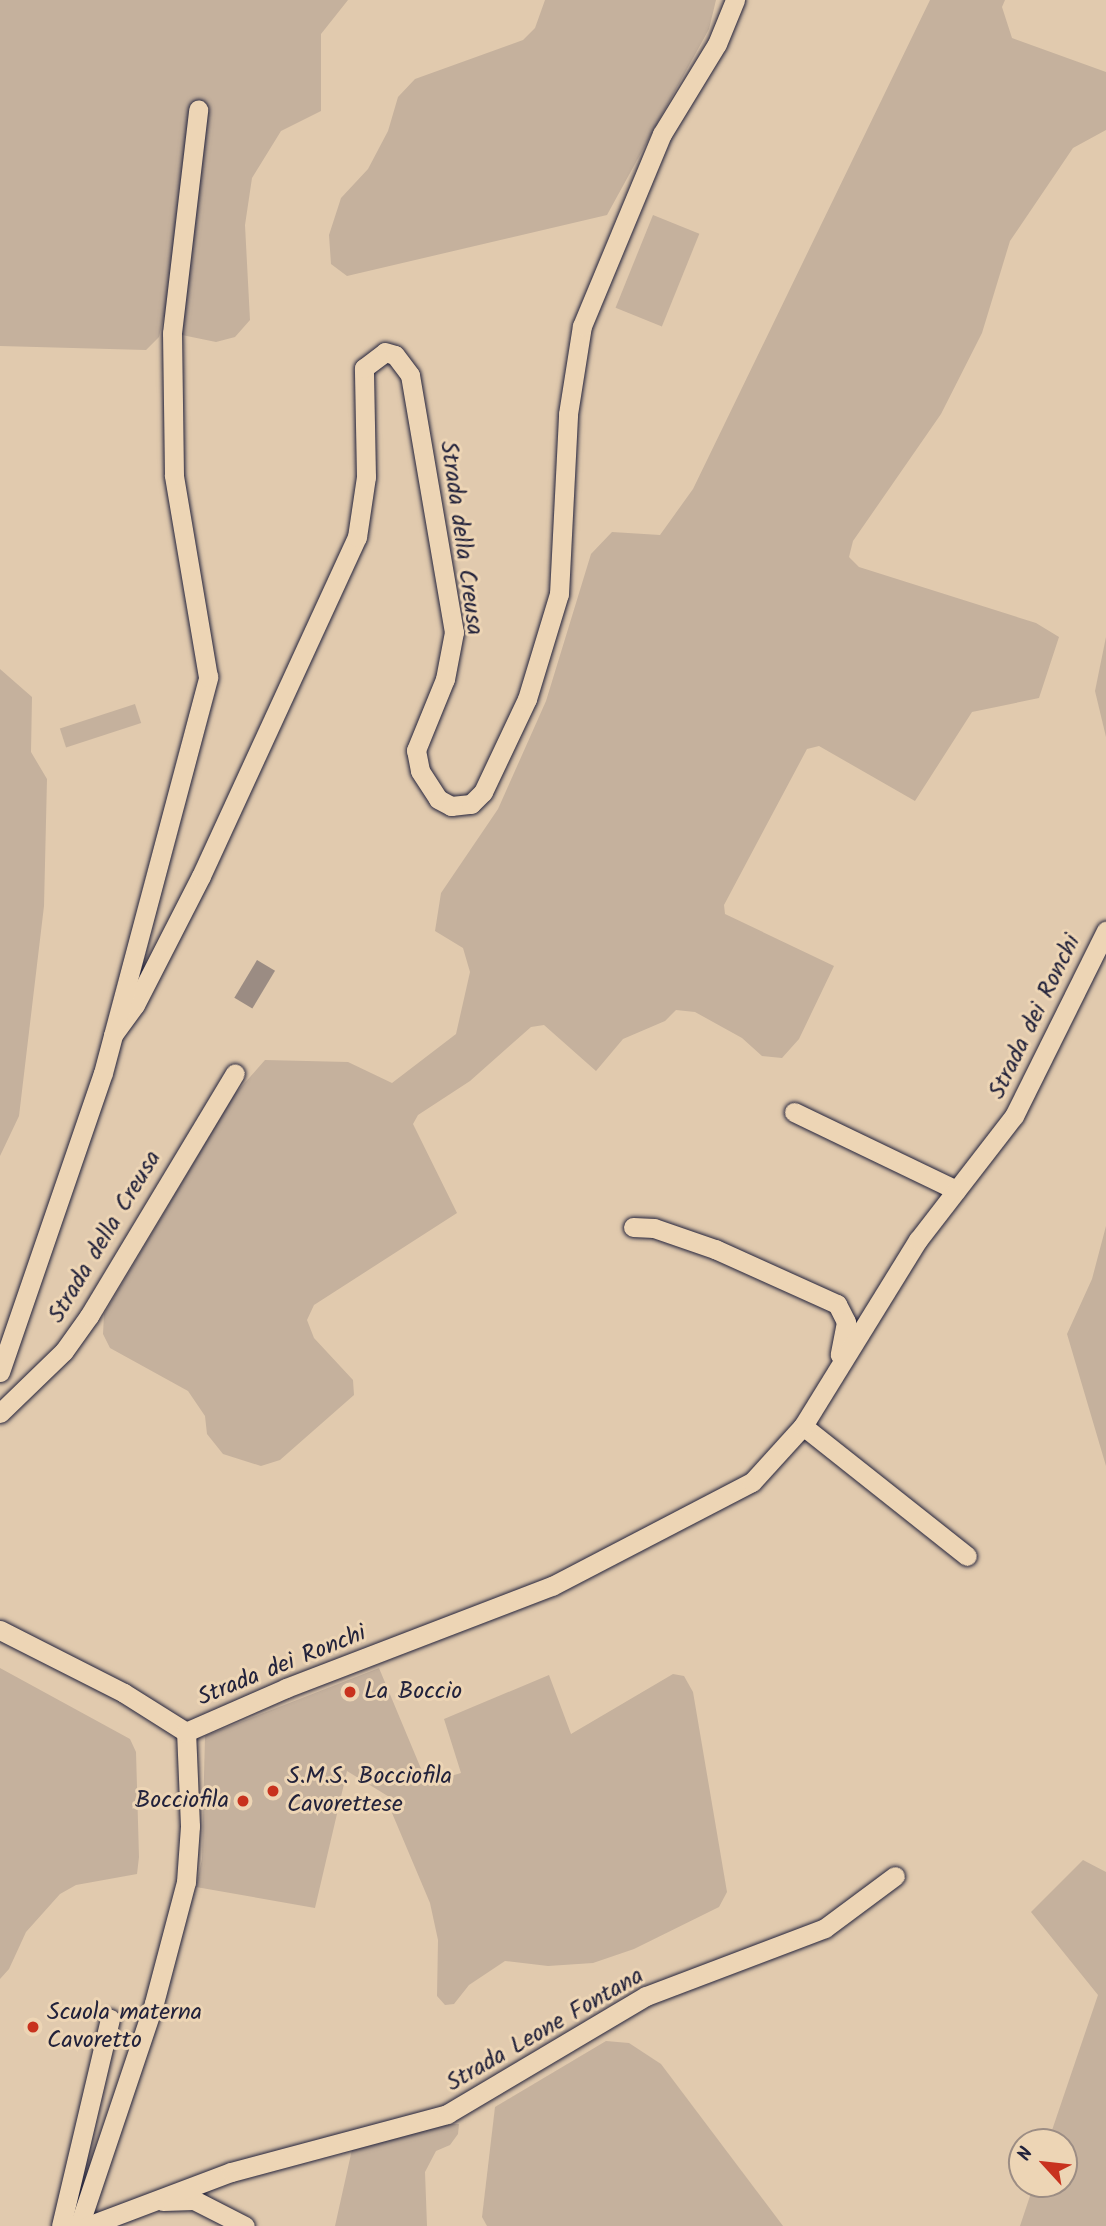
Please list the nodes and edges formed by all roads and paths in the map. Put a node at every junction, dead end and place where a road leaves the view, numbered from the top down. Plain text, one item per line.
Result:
1 (735, 0) edge
2 (198, 110) dead end
3 (1106, 931) edge
4 (113, 1035) junction
5 (235, 1073) dead end
6 (794, 1112) dead end
7 (956, 1190) junction
8 (633, 1227) dead end
9 (837, 1365) junction
10 (0, 1372) edge
11 (0, 1413) edge
12 (803, 1426) junction
13 (967, 1556) dead end
14 (0, 1630) edge
15 (186, 1732) junction
16 (895, 1876) dead end
17 (110, 2020) dead end
18 (162, 2201) junction
19 (61, 2226) edge
20 (79, 2226) edge
21 (88, 2226) edge
22 (245, 2226) edge

1 - 4 street, Strada della Creusa
2 - 4 street, Strada della Creusa
3 - 7 street, Strada dei Ronchi
4 - 10 street, Strada della Creusa
5 - 11 street, Strada della Creusa
6 - 7 street
7 - 9 street, Strada dei Ronchi
8 - 9 street, Strada dei Ronchi
9 - 12 street, Strada dei Ronchi
12 - 13 street
12 - 15 street, Strada dei Ronchi
14 - 15 street
15 - 20 street, Strada dei Ronchi
16 - 18 street, Strada Leone Fontana
17 - 19 street
18 - 21 street, Strada Leone Fontana
18 - 22 street, Strada Leone Fontana

